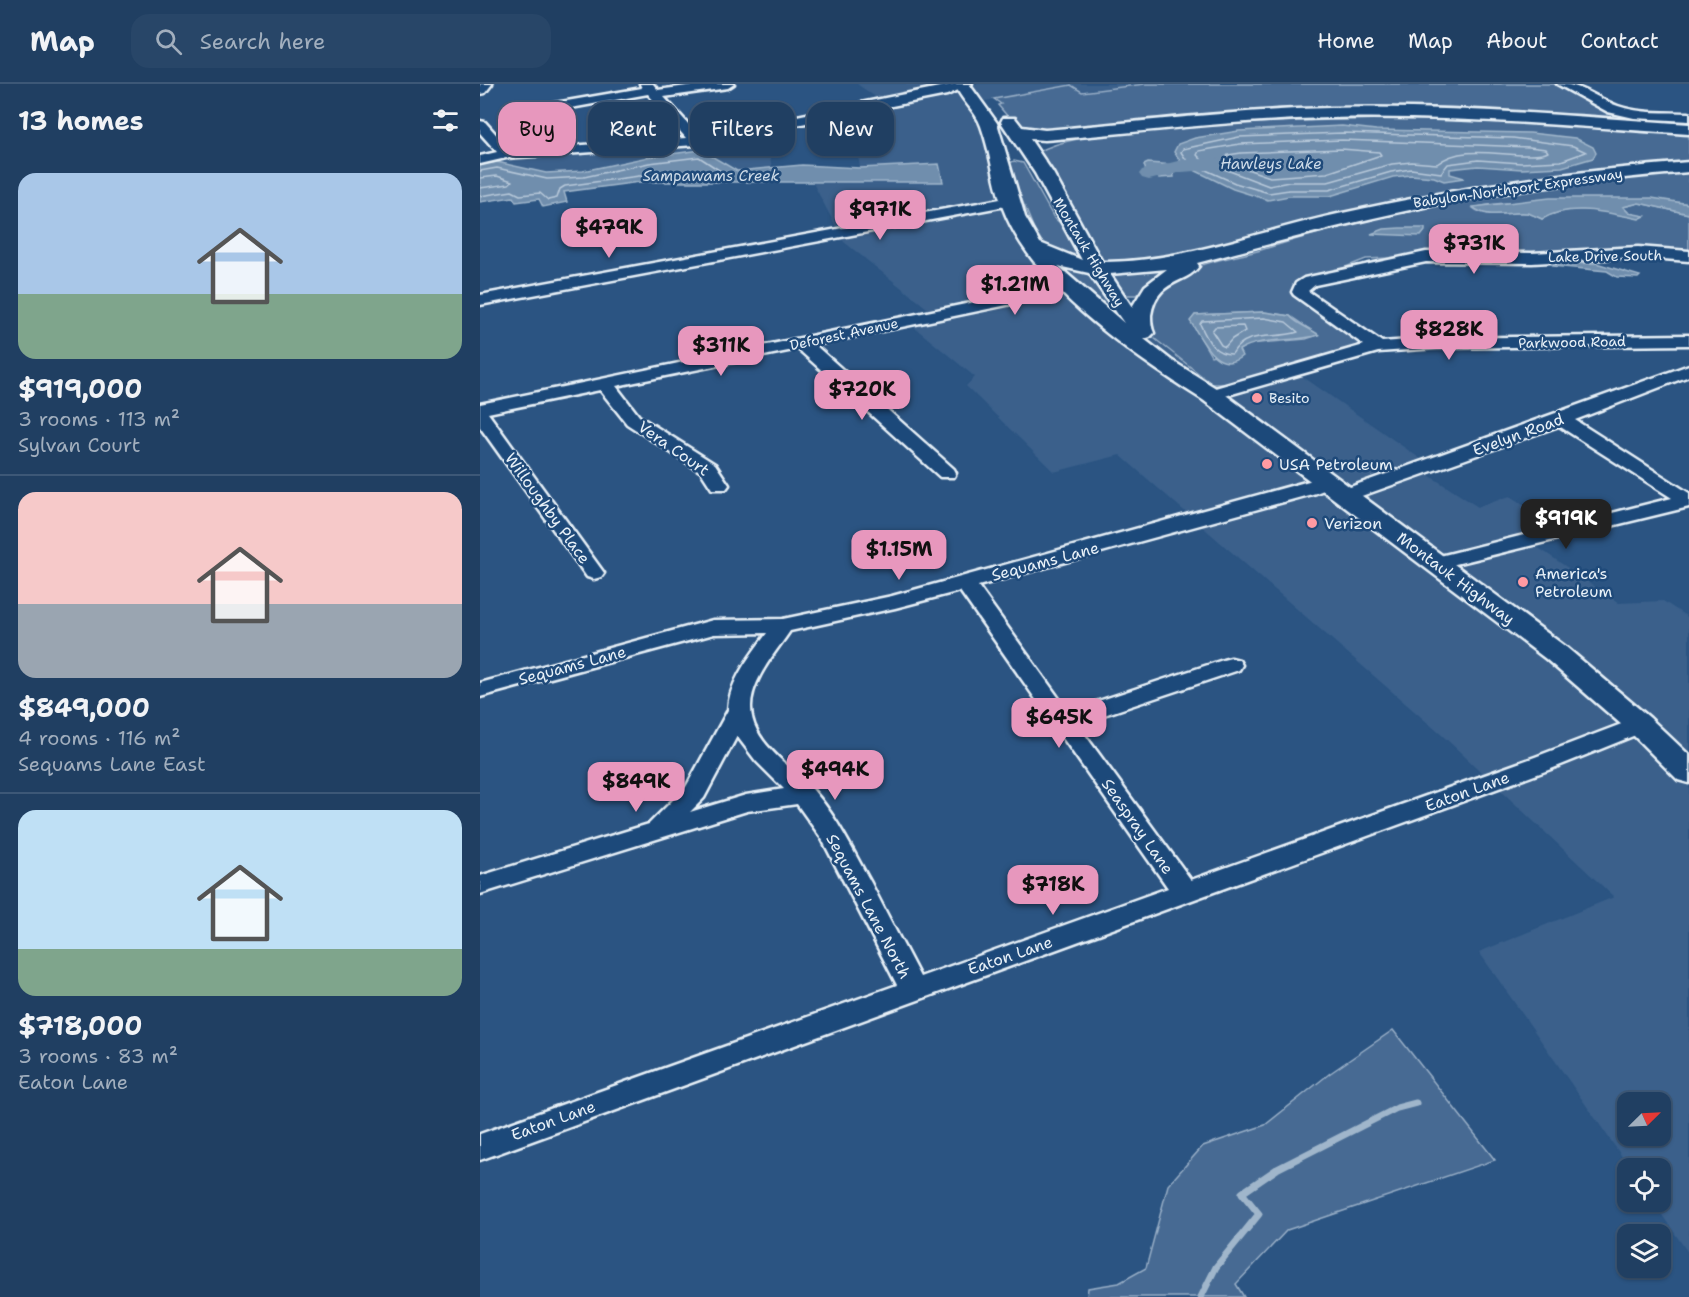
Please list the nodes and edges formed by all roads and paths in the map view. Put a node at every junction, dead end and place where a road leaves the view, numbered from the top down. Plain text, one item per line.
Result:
1 (486, 84) edge
2 (728, 84) edge
3 (962, 84) edge
4 (1563, 84) edge
5 (480, 90) edge
6 (651, 90) edge
7 (576, 103) edge
8 (1689, 117) edge
9 (1521, 118) junction
10 (795, 121) edge
11 (480, 125) edge
12 (1689, 129) edge
13 (1017, 132) junction
14 (690, 134) edge
15 (690, 141) edge
16 (498, 145) edge
17 (576, 149) edge
18 (1029, 152) junction
19 (498, 156) edge
20 (480, 160) edge
21 (1000, 163) junction
22 (1689, 167) edge
23 (1011, 201) junction
24 (1314, 226) junction
25 (1026, 237) junction
26 (1689, 256) edge
27 (1091, 259) junction
28 (1068, 288) junction
29 (480, 300) edge
30 (1141, 331) junction
31 (1689, 340) edge
32 (801, 342) junction
33 (1378, 347) junction
34 (1689, 370) edge
35 (605, 384) junction
36 (1211, 395) junction
37 (480, 409) edge
38 (480, 414) edge
39 (1561, 419) junction
40 (947, 472) dead end
41 (719, 484) dead end
42 (1336, 488) junction
43 (1688, 501) edge
44 (1435, 562) junction
45 (594, 573) dead end
46 (965, 583) junction
47 (783, 626) junction
48 (1231, 665) dead end
49 (480, 690) edge
50 (738, 710) junction
51 (1064, 720) junction
52 (1640, 724) junction
53 (1689, 773) edge
54 (804, 795) junction
55 (656, 830) junction
56 (480, 885) edge
57 (1185, 892) junction
58 (913, 989) junction
59 (480, 1147) edge

1 - 5 street
2 - 6 street
3 - 10 street
3 - 13 main road, Montauk Highway
3 - 21 main road, Montauk Highway
4 - 8 street
6 - 7 street
6 - 14 street
9 - 12 main road
9 - 13 main road
9 - 18 main road
11 - 16 street
13 - 18 main road, Montauk Highway
15 - 17 street
18 - 21 main road
18 - 27 main road, Montauk Highway
19 - 20 street
21 - 23 main road, Montauk Highway
22 - 24 main road, Babylon-Northport Expressway
23 - 25 main road, Montauk Highway
23 - 29 street
24 - 27 main road
24 - 30 main road
25 - 27 main road
25 - 28 main road, Montauk Highway
26 - 33 street, Lake Drive South
27 - 30 main road, Montauk Highway
28 - 32 street, Deforest Avenue
28 - 36 main road, Montauk Highway
30 - 36 main road, Montauk Highway
31 - 33 street, Parkwood Road
32 - 35 street, Deforest Avenue
32 - 40 street
33 - 36 street, Parkwood Road
34 - 39 street, Evelyn Road
35 - 37 street, Deforest Avenue
35 - 41 street, Vera Court
36 - 42 main road, Montauk Highway
38 - 45 street, Willoughby Place
39 - 42 street, Evelyn Road
39 - 43 street
42 - 44 main road, Montauk Highway
42 - 46 street, Sequams Lane
43 - 44 street
44 - 52 main road, Montauk Highway
46 - 47 street, Sequams Lane
46 - 51 street, Seaspray Lane
47 - 49 street, Sequams Lane
47 - 50 street
48 - 51 street
50 - 54 street, Sequams Lane North
50 - 55 street
51 - 57 street, Seaspray Lane
52 - 53 main road, Montauk Highway
52 - 57 street, Eaton Lane
54 - 55 street
54 - 58 street, Sequams Lane North
55 - 56 street
57 - 58 street, Eaton Lane
58 - 59 street, Eaton Lane

